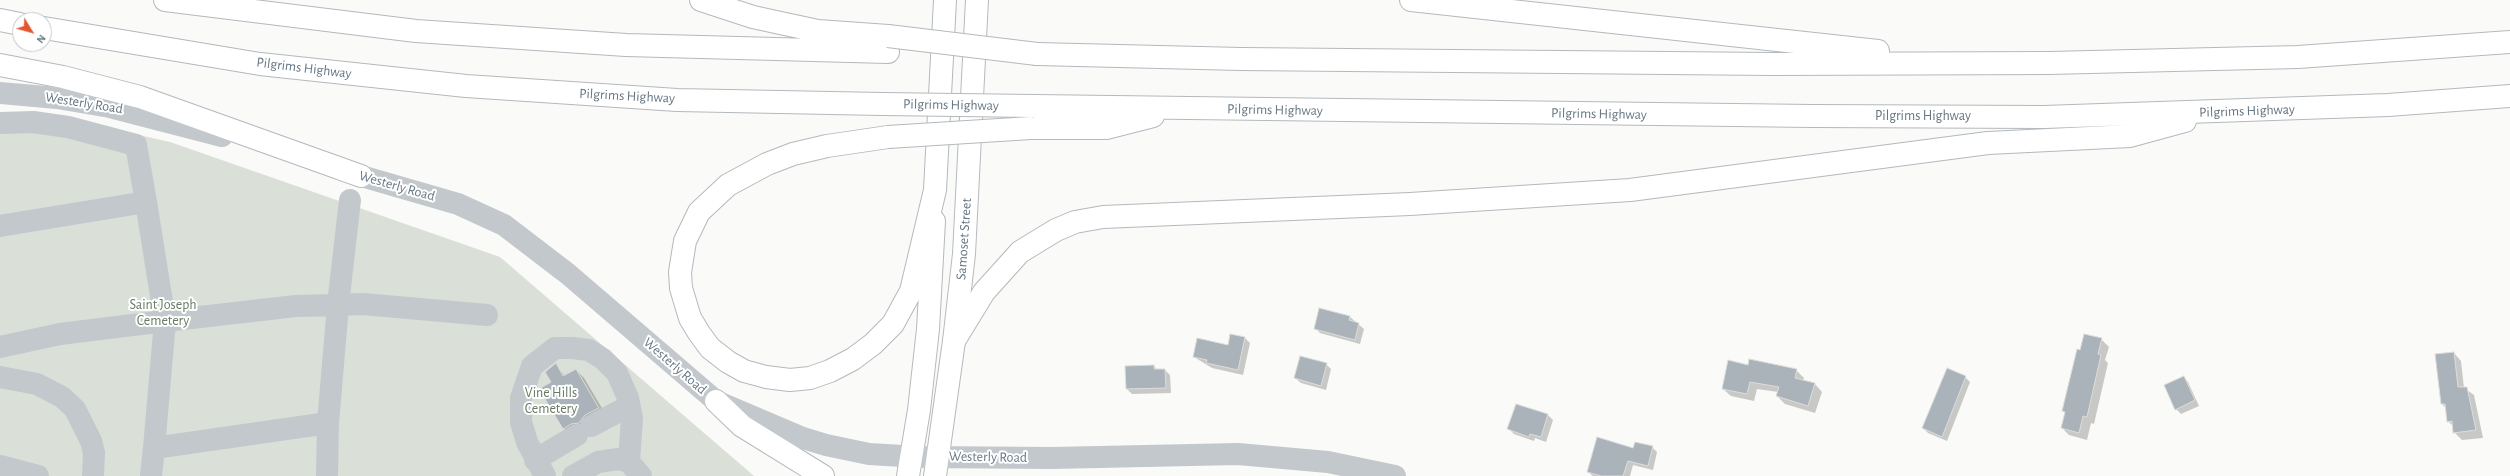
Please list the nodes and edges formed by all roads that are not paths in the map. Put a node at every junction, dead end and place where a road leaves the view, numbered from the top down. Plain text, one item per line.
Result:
1 (165, 0) edge
2 (701, 0) edge
3 (946, 0) edge
4 (977, 0) edge
5 (1411, 0) edge
6 (0, 20) edge
7 (12, 22) edge
8 (52, 29) edge
9 (2510, 42) edge
10 (888, 44) junction
11 (1993, 63) junction
12 (0, 65) edge
13 (0, 93) edge
14 (2510, 96) edge
15 (1183, 109) junction
16 (2218, 112) junction
17 (0, 123) edge
18 (361, 176) junction
19 (935, 190) junction
20 (350, 200) dead end
21 (146, 202) junction
22 (0, 226) edge
23 (338, 305) junction
24 (487, 316) dead end
25 (165, 321) junction
26 (954, 341) junction
27 (0, 347) edge
28 (0, 377) edge
29 (716, 401) junction
30 (629, 406) junction
31 (328, 423) junction
32 (154, 448) junction
33 (0, 466) edge
34 (909, 466) edge
35 (936, 466) edge
36 (540, 468) edge
37 (635, 469) edge
38 (38, 476) edge
39 (93, 476) edge
40 (151, 476) edge
41 (327, 476) edge
42 (573, 476) edge
43 (823, 476) edge
44 (1395, 476) edge

1 - 10 main road
2 - 10 main road
3 - 19 main road
4 - 26 main road, Samoset Street
5 - 11 main road
6 - 7 main road
8 - 15 main road, Pilgrims Highway, bridge
9 - 11 main road
10 - 11 main road, bridge
12 - 18 main road
13 - 18 street, Westerly Road
14 - 16 main road, Pilgrims Highway
15 - 16 main road, Pilgrims Highway
15 - 19 main road, bridge
16 - 26 main road
17 - 21 street
18 - 29 street, Westerly Road
19 - 34 main road
20 - 23 street
21 - 22 street
21 - 25 street
23 - 24 street
23 - 25 street
23 - 31 street
25 - 27 street
25 - 32 street
26 - 35 main road, Samoset Street
28 - 39 street
29 - 34 street, Westerly Road
29 - 43 main road
30 - 36 street
30 - 36 street
30 - 37 street
31 - 32 street
31 - 41 street
32 - 40 street
33 - 38 street
34 - 35 street, Westerly Road
35 - 44 street, Westerly Road
37 - 42 street

